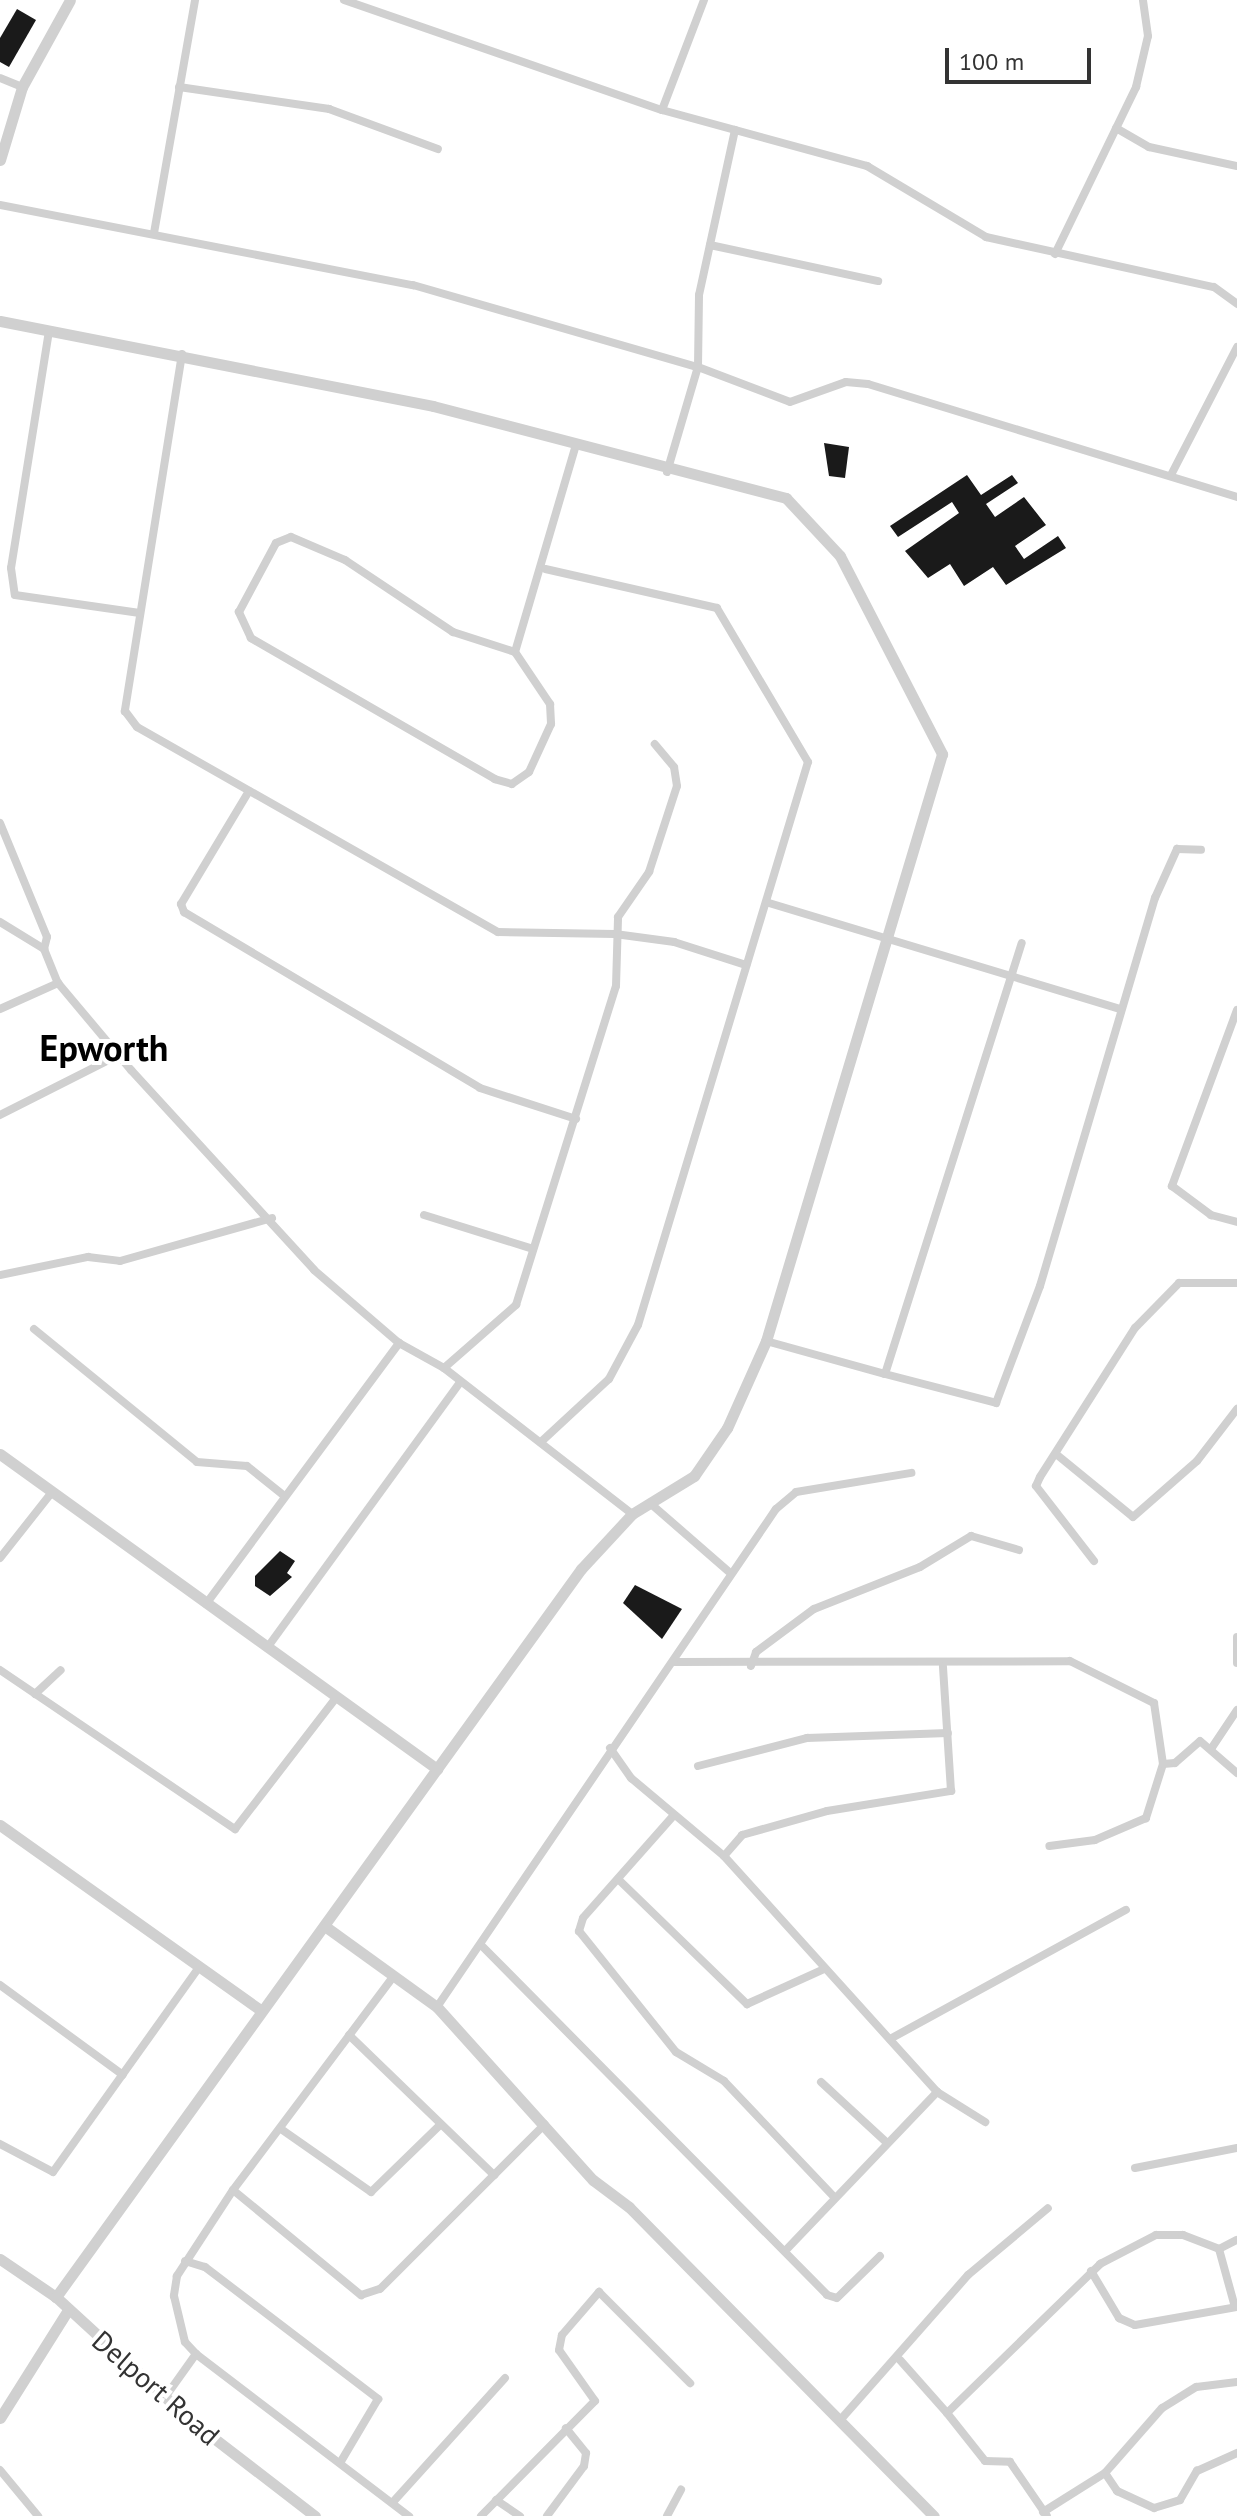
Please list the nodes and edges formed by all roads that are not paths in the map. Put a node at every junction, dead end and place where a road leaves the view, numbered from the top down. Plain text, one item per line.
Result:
1 (70, 0) edge
2 (195, 0) edge
3 (344, 0) edge
4 (704, 0) edge
5 (1143, 0) edge
6 (0, 78) edge
7 (22, 87) junction
8 (179, 87) junction
9 (662, 110) junction
10 (1116, 128) junction
11 (735, 130) junction
12 (438, 149) dead end
13 (0, 160) edge
14 (1237, 166) edge
15 (0, 205) edge
16 (154, 233) junction
17 (710, 245) junction
18 (1055, 254) junction
19 (878, 281) dead end
20 (1237, 304) edge
21 (0, 321) edge
22 (49, 331) junction
23 (1237, 347) edge
24 (182, 354) junction
25 (698, 367) junction
26 (575, 448) junction
27 (667, 472) junction
28 (1171, 475) junction
29 (1237, 497) edge
30 (545, 569) junction
31 (140, 613) junction
32 (515, 652) junction
33 (655, 744) dead end
34 (249, 791) junction
35 (0, 823) edge
36 (1201, 850) dead end
37 (769, 903) junction
38 (0, 922) edge
39 (615, 934) junction
40 (890, 938) junction
41 (1022, 943) dead end
42 (44, 949) junction
43 (746, 965) junction
44 (1011, 978) junction
45 (58, 983) junction
46 (0, 1009) edge
47 (1121, 1009) junction
48 (1237, 1010) edge
49 (119, 1055) junction
50 (0, 1115) edge
51 (576, 1119) junction
52 (424, 1215) dead end
53 (272, 1218) junction
54 (1237, 1222) edge
55 (533, 1249) junction
56 (0, 1275) edge
57 (1237, 1283) edge
58 (34, 1329) dead end
59 (766, 1341) junction
60 (399, 1343) junction
61 (444, 1368) junction
62 (885, 1374) junction
63 (460, 1382) junction
64 (1237, 1409) edge
65 (542, 1441) junction
66 (0, 1454) edge
67 (1056, 1454) junction
68 (911, 1473) dead end
69 (53, 1491) junction
70 (282, 1494) junction
71 (651, 1504) junction
72 (632, 1514) junction
73 (1019, 1550) dead end
74 (0, 1558) edge
75 (1094, 1561) dead end
76 (728, 1571) junction
77 (206, 1604) junction
78 (1237, 1637) edge
79 (267, 1648) junction
80 (675, 1662) junction
81 (1237, 1663) edge
82 (751, 1666) junction
83 (943, 1666) junction
84 (0, 1670) edge
85 (61, 1670) dead end
86 (35, 1694) junction
87 (336, 1698) junction
88 (1237, 1710) edge
89 (948, 1733) junction
90 (610, 1748) junction
91 (1211, 1749) junction
92 (1163, 1764) junction
93 (698, 1766) dead end
94 (437, 1769) junction
95 (1237, 1773) edge
96 (674, 1815) junction
97 (0, 1825) edge
98 (1049, 1846) dead end
99 (724, 1856) junction
100 (618, 1879) junction
101 (1126, 1910) dead end
102 (326, 1927) junction
103 (483, 1947) junction
104 (198, 1969) junction
105 (824, 1969) junction
106 (393, 1977) junction
107 (0, 1985) edge
108 (437, 2007) junction
109 (260, 2010) junction
110 (349, 2035) junction
111 (890, 2039) junction
112 (123, 2075) junction
113 (821, 2082) dead end
114 (937, 2092) junction
115 (985, 2122) dead end
116 (546, 2123) junction
117 (440, 2125) junction
118 (281, 2129) junction
119 (887, 2143) junction
120 (0, 2144) edge
121 (1237, 2148) edge
122 (1135, 2168) dead end
123 (494, 2175) junction
124 (233, 2190) junction
125 (835, 2198) junction
126 (1048, 2208) dead end
127 (1237, 2240) edge
128 (1219, 2249) junction
129 (786, 2250) junction
130 (880, 2256) dead end
131 (185, 2261) junction
132 (3, 2266) edge
133 (1091, 2271) junction
134 (56, 2297) junction
135 (1236, 2307) edge
136 (68, 2310) junction
137 (196, 2354) junction
138 (900, 2360) junction
139 (505, 2378) dead end
140 (1237, 2382) edge
141 (690, 2383) dead end
142 (166, 2396) junction
143 (947, 2413) junction
144 (0, 2418) edge
145 (842, 2418) junction
146 (566, 2428) junction
147 (1237, 2453) edge
148 (340, 2463) junction
149 (0, 2470) edge
150 (1105, 2473) junction
151 (681, 2490) dead end
152 (496, 2500) junction
153 (393, 2502) junction
154 (1045, 2514) edge
155 (38, 2516) edge
156 (315, 2516) edge
157 (409, 2516) edge
158 (481, 2516) edge
159 (520, 2516) edge
160 (547, 2516) edge
161 (667, 2516) edge
162 (934, 2516) edge

1 - 7 street
2 - 8 street
3 - 9 street
4 - 9 street
5 - 10 street
6 - 7 street
7 - 13 street
8 - 12 street
8 - 16 street
9 - 11 street
10 - 14 street
10 - 18 street
11 - 17 street
11 - 18 street
15 - 16 street
16 - 25 street
17 - 19 street
17 - 25 street
18 - 20 street
21 - 22 street
22 - 24 street
22 - 31 street
23 - 28 street
24 - 26 street
24 - 31 street
25 - 27 street
25 - 28 street
26 - 27 street
26 - 30 street
27 - 40 street
28 - 29 street
30 - 32 street
30 - 37 street
31 - 34 street
32 - 32 street
33 - 39 street
34 - 39 street
34 - 51 street
35 - 42 street
36 - 47 street
37 - 40 street
37 - 43 street
38 - 42 street
39 - 43 street
39 - 51 street
40 - 44 street
40 - 59 street
41 - 44 street
42 - 45 street
43 - 65 street
44 - 47 street
44 - 62 street
45 - 46 street
45 - 49 street
47 - 62 street
48 - 54 street
49 - 50 street
49 - 53 street
51 - 55 street
52 - 55 street
53 - 56 street
53 - 60 street
55 - 61 street
57 - 67 street
58 - 70 street
59 - 62 street
59 - 71 street
60 - 61 street
60 - 70 street
61 - 63 street
63 - 65 street
63 - 79 street
64 - 67 street
65 - 72 street
66 - 69 street
67 - 75 street
68 - 76 street
69 - 74 street
69 - 77 street
70 - 77 street
71 - 72 street
71 - 76 street
72 - 94 street
73 - 82 street
76 - 80 street
77 - 79 street
78 - 81 street
79 - 87 street
80 - 82 street
80 - 90 street
82 - 83 street
83 - 89 street
83 - 92 street
84 - 86 street
85 - 86 street
86 - 87 street
87 - 94 street
88 - 91 street
89 - 93 street
89 - 99 street
90 - 96 street
90 - 103 street
91 - 92 street
91 - 95 street
92 - 98 street
94 - 102 street
96 - 99 street
96 - 100 street
97 - 104 street
99 - 105 street
100 - 105 street
100 - 125 street
101 - 111 street
102 - 106 street
102 - 109 street
103 - 108 street
103 - 129 street
104 - 109 street
104 - 112 street
105 - 111 street
106 - 108 street
106 - 110 street
107 - 112 street
108 - 116 street
109 - 134 street
110 - 117 street
110 - 118 street
111 - 114 street
112 - 120 street
113 - 119 street
114 - 115 street
114 - 119 street
116 - 123 street
116 - 145 street
117 - 118 street
117 - 123 street
118 - 124 street
119 - 125 street
121 - 122 street
123 - 124 street
124 - 131 street
125 - 129 street
126 - 138 street
127 - 128 street
128 - 133 street
128 - 135 street
129 - 130 street
131 - 137 street
131 - 148 street
132 - 134 street, Delport Road
133 - 135 street
133 - 143 street
134 - 136 street, Delport Road
136 - 142 street, Delport Road
136 - 144 street
137 - 142 street
137 - 148 street
138 - 143 street
138 - 145 street
139 - 153 street
140 - 150 street
141 - 146 street
142 - 156 street, Delport Road
143 - 154 street
145 - 162 street
146 - 152 street
146 - 160 street
147 - 150 street
148 - 153 street
149 - 155 street
150 - 154 street
151 - 161 street
152 - 158 street
152 - 159 street
153 - 157 street

